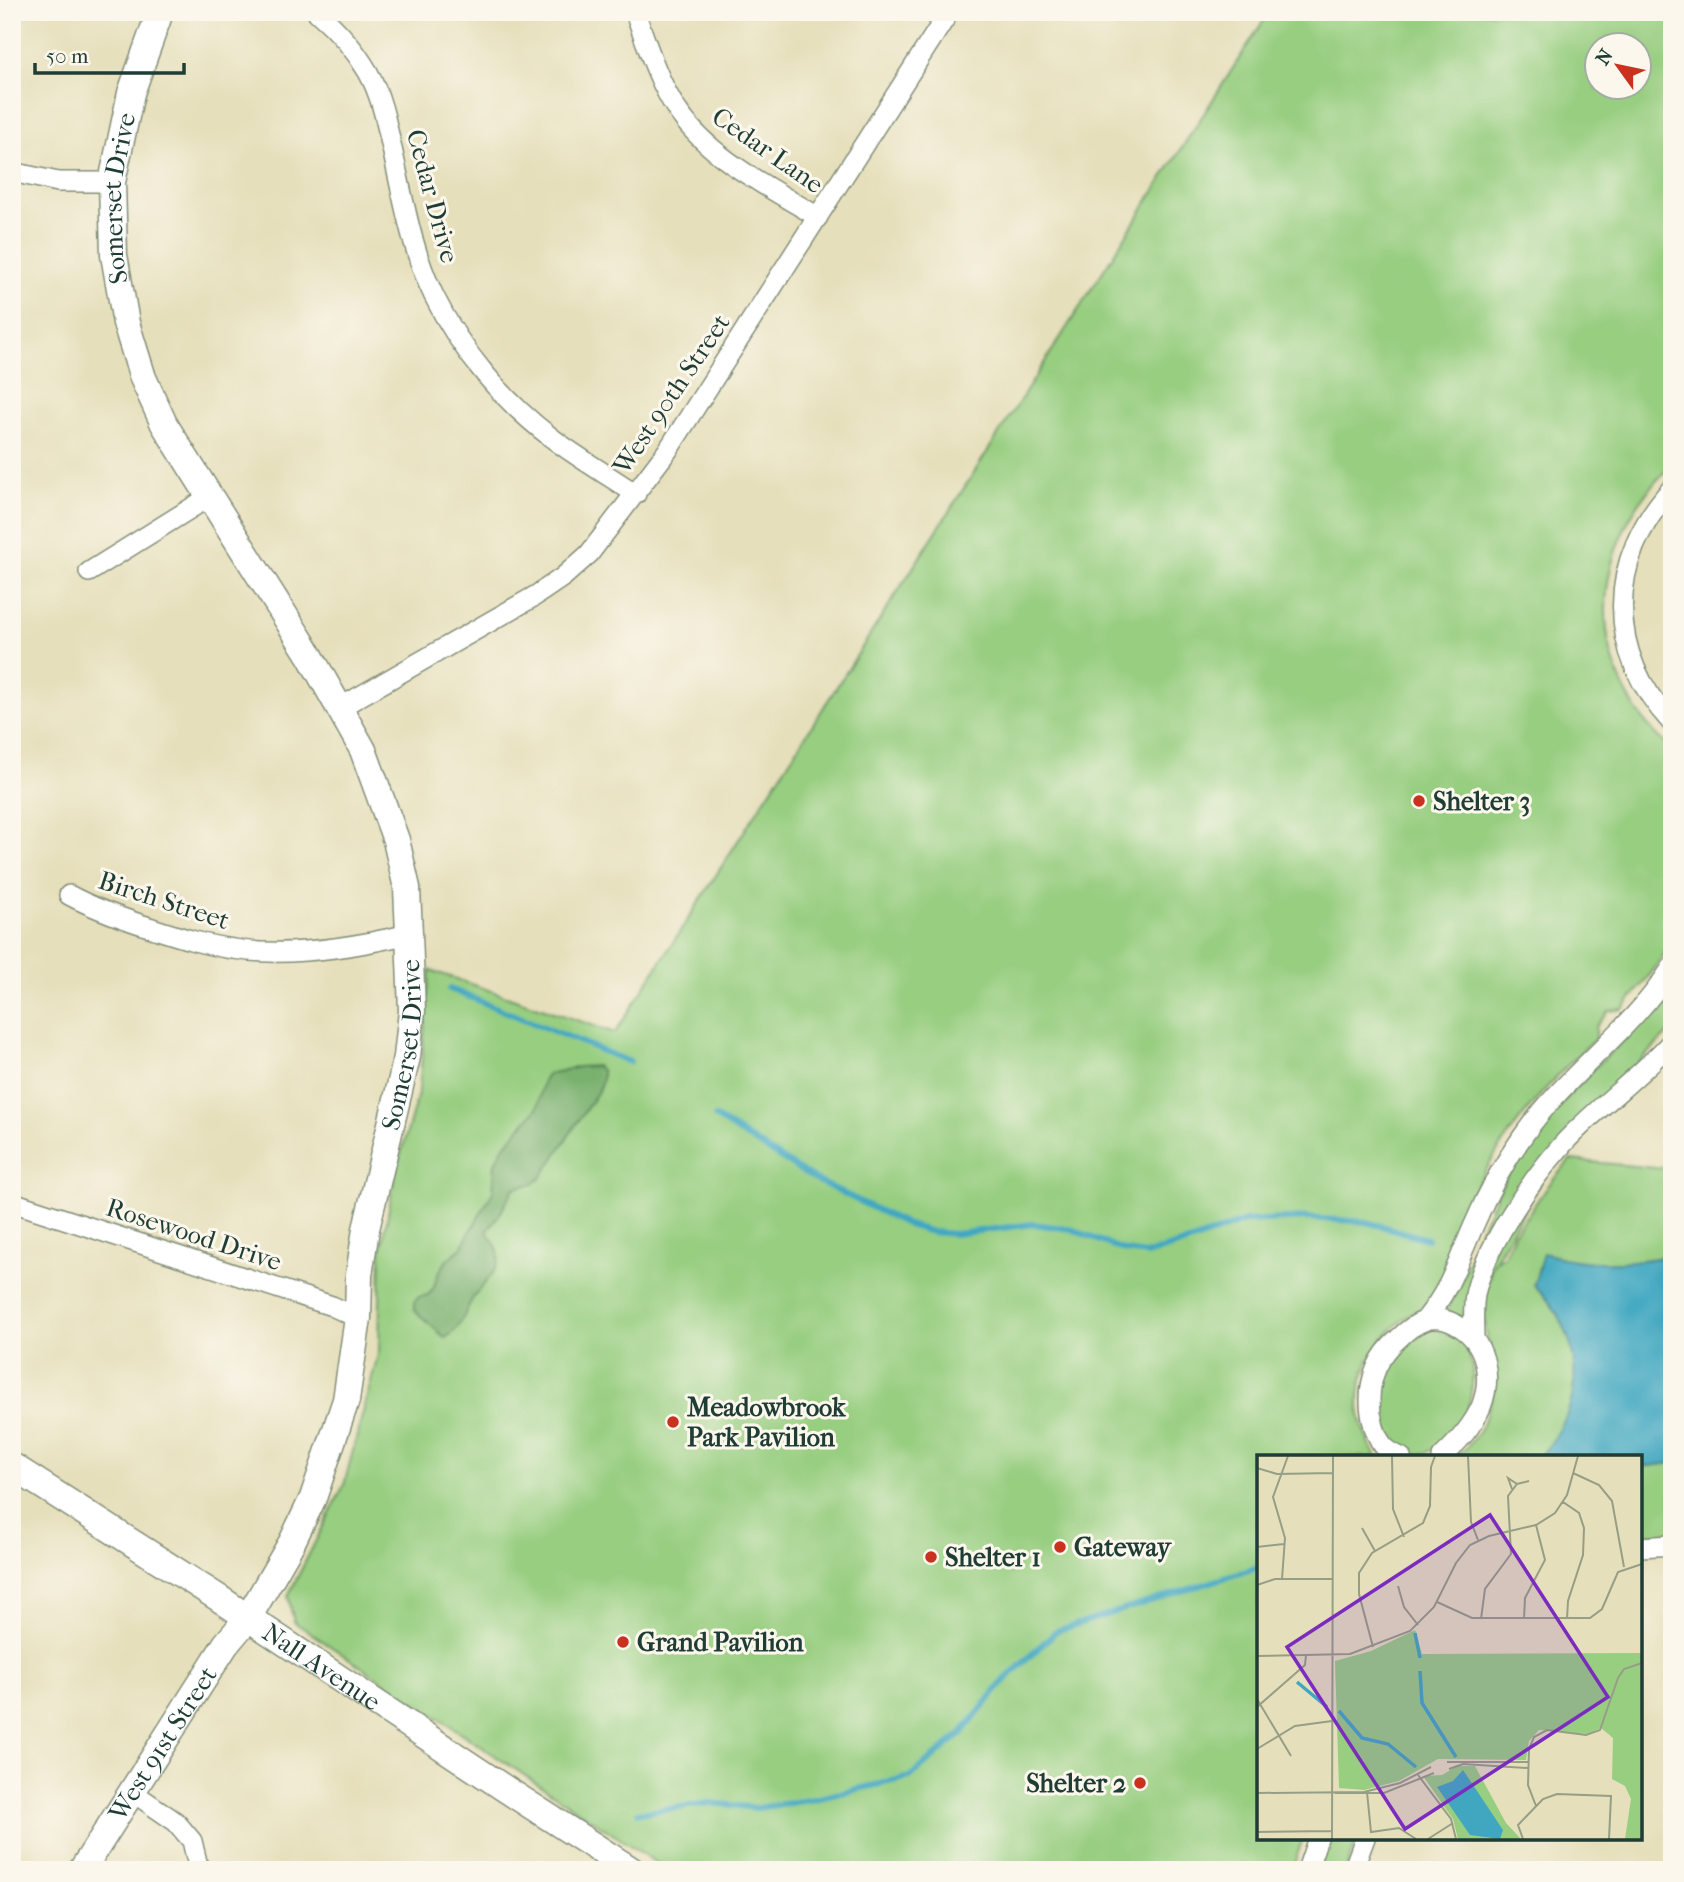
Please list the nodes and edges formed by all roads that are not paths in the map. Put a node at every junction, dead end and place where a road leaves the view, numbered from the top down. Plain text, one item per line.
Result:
1 (160, 12) edge
2 (317, 12) edge
3 (635, 12) edge
4 (949, 12) edge
5 (12, 172) edge
6 (112, 182) junction
7 (817, 216) junction
8 (1672, 488) edge
9 (636, 494) junction
10 (209, 497) junction
11 (89, 572) dead end
12 (341, 707) junction
13 (1672, 723) edge
14 (69, 895) dead end
15 (409, 934) junction
16 (1672, 967) edge
17 (1672, 1041) edge
18 (12, 1202) edge
19 (358, 1318) junction
20 (1425, 1320) junction
21 (1474, 1338) junction
22 (1391, 1454) edge
23 (1444, 1455) edge
24 (12, 1466) edge
25 (1672, 1545) edge
26 (1642, 1547) edge
27 (248, 1618) junction
28 (131, 1791) junction
29 (1317, 1840) edge
30 (1364, 1840) edge
31 (82, 1870) edge
32 (199, 1870) edge
33 (631, 1870) edge
34 (1307, 1870) edge
35 (1353, 1870) edge

1 - 6 street, Somerset Drive
2 - 9 street, Cedar Drive
3 - 7 street, Cedar Lane
4 - 7 street, West 90th Street
5 - 6 street
6 - 10 street, Somerset Drive
7 - 9 street, West 90th Street
8 - 13 street
9 - 12 street, West 90th Street
10 - 11 street
10 - 12 street, Somerset Drive
12 - 15 street, Somerset Drive
14 - 15 street, Birch Street
15 - 19 street, Somerset Drive
16 - 20 street
17 - 21 street
18 - 19 street, Rosewood Drive
19 - 27 street, Somerset Drive
20 - 21 street
20 - 22 street
21 - 23 street
24 - 27 street, Nall Avenue
25 - 26 street
27 - 28 street, West 91st Street
27 - 33 street, Nall Avenue
28 - 31 street, West 91st Street
28 - 32 street
29 - 34 street
30 - 35 street

